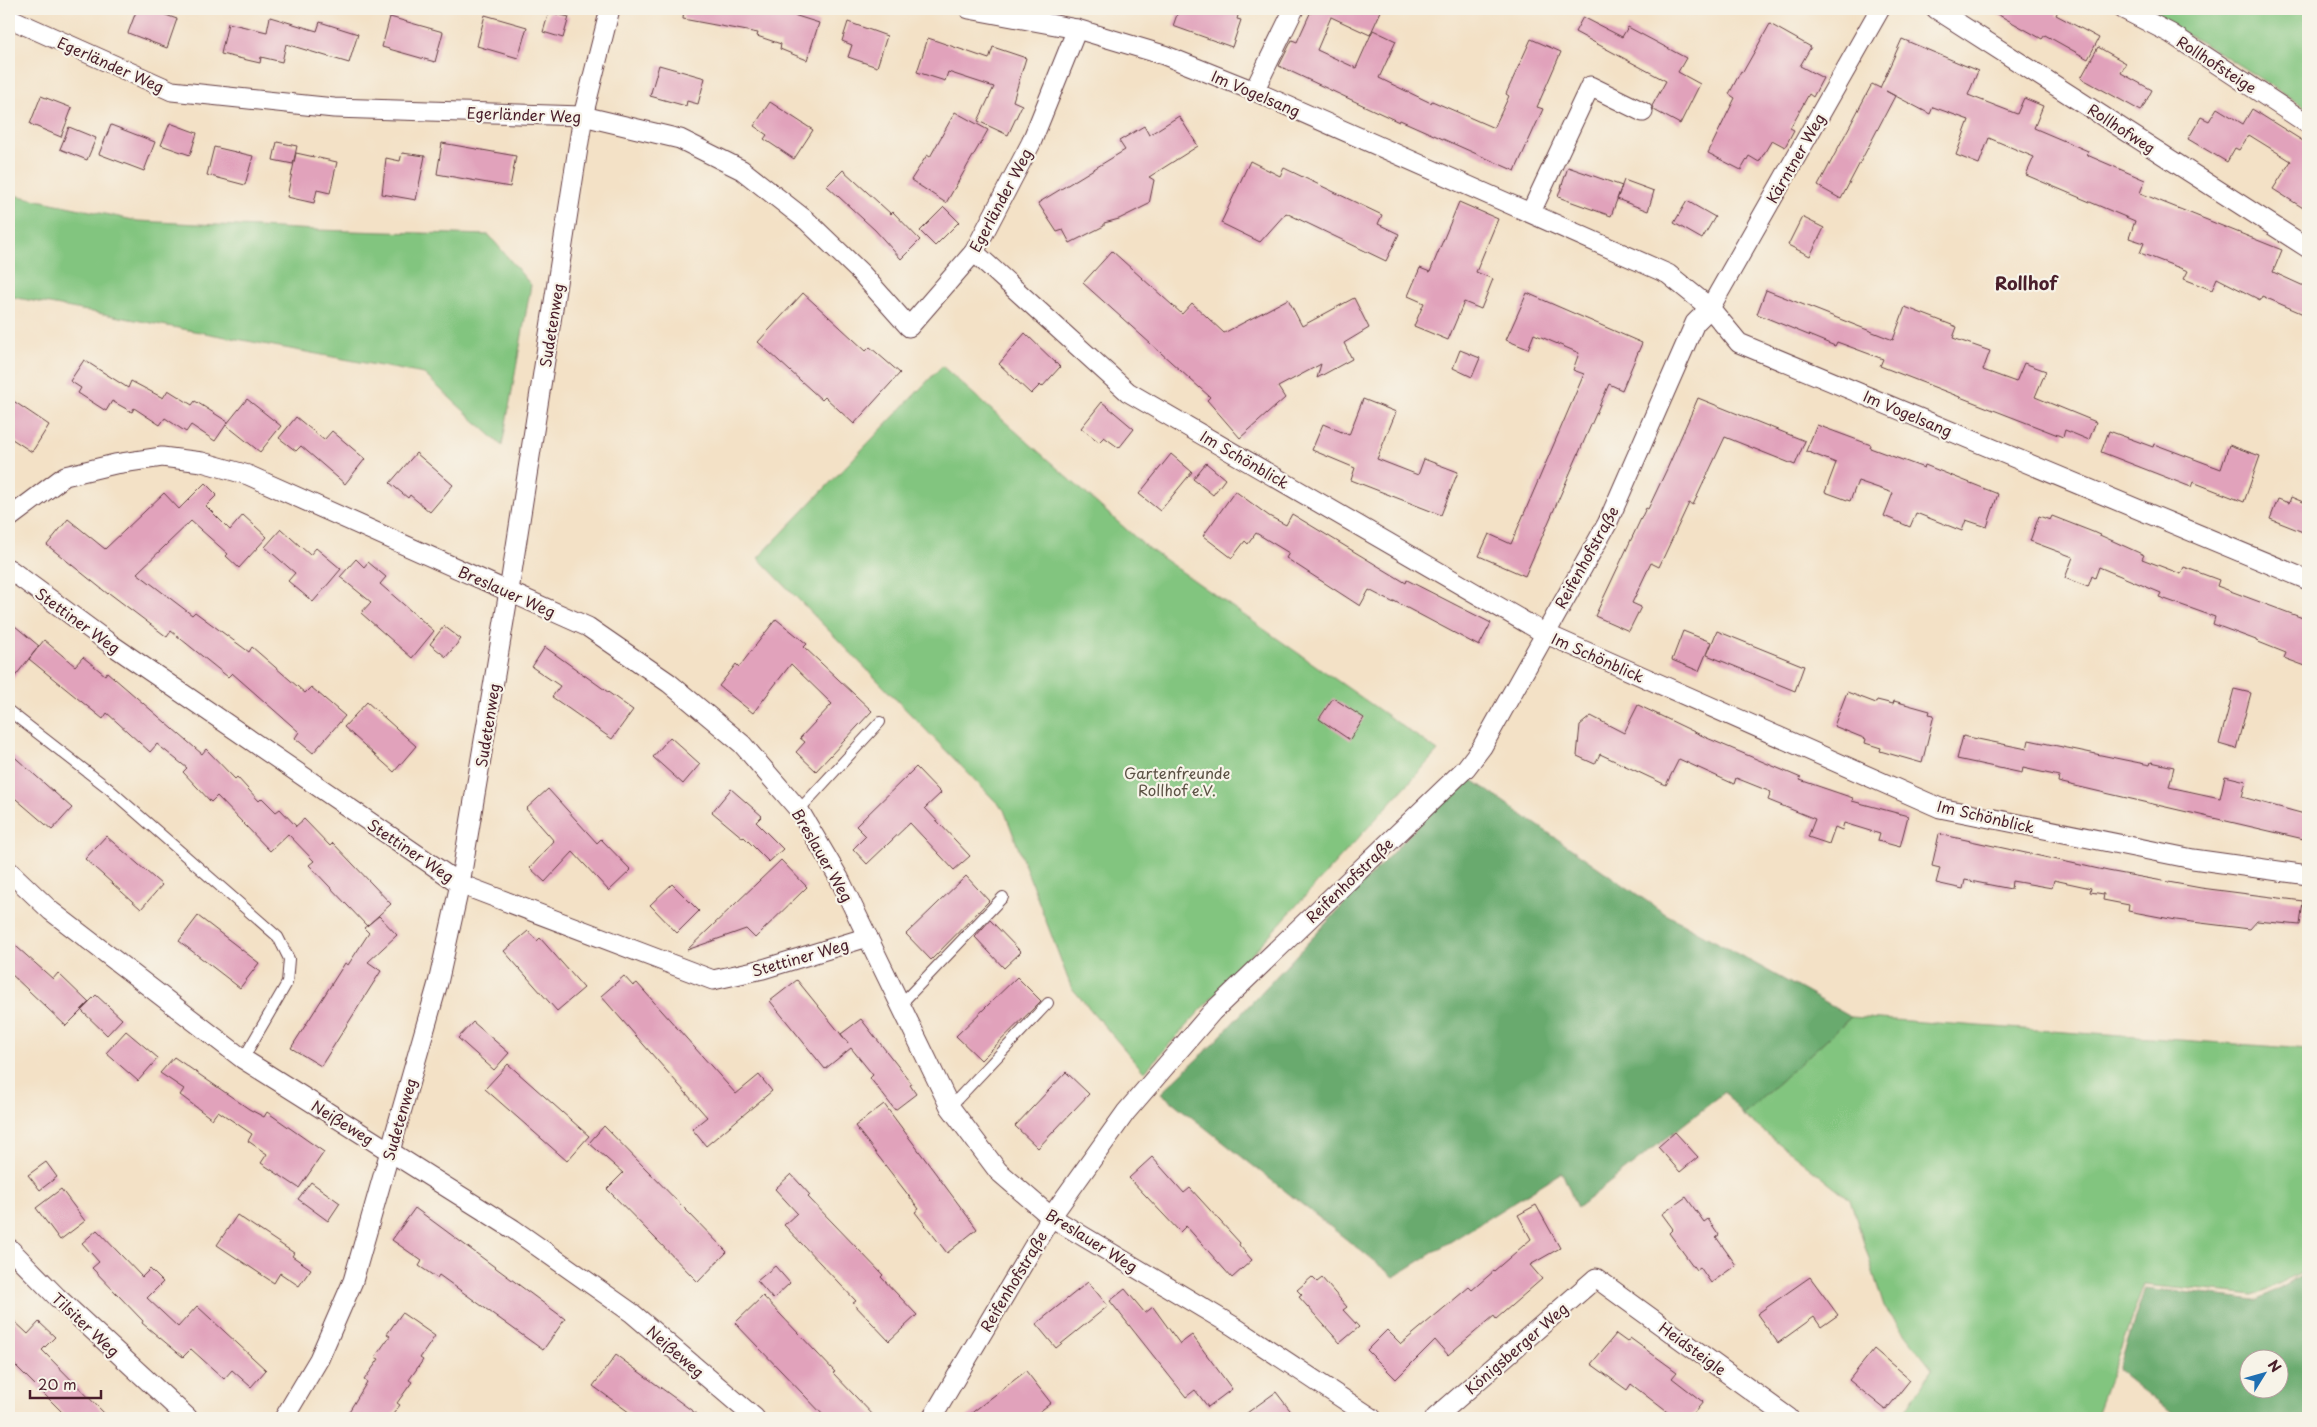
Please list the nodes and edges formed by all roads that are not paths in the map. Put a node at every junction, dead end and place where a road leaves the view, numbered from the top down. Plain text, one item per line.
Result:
1 (610, 9) edge
2 (969, 9) edge
3 (1294, 9) edge
4 (1880, 9) edge
5 (1936, 9) edge
6 (2123, 9) edge
7 (9, 18) edge
8 (1077, 29) junction
9 (1254, 91) junction
10 (1643, 112) dead end
11 (583, 116) junction
12 (2308, 124) edge
13 (1531, 212) junction
14 (2308, 248) edge
15 (974, 252) junction
16 (1710, 308) junction
17 (9, 518) edge
18 (9, 569) edge
19 (2308, 580) edge
20 (509, 591) junction
21 (1544, 633) junction
22 (9, 711) edge
23 (880, 722) dead end
24 (799, 810) junction
25 (9, 871) edge
26 (2308, 875) edge
27 (460, 884) junction
28 (1004, 897) dead end
29 (868, 937) junction
30 (1048, 1003) dead end
31 (900, 1005) junction
32 (243, 1059) junction
33 (950, 1107) junction
34 (389, 1151) junction
35 (1051, 1217) junction
36 (9, 1248) edge
37 (1596, 1278) joint
38 (188, 1418) edge
39 (284, 1418) edge
40 (755, 1418) edge
41 (932, 1418) edge
42 (1372, 1418) edge
43 (1435, 1418) edge
44 (1789, 1418) edge

1 - 11 street, Sudetenweg
2 - 8 street, Im Vogelsang
3 - 9 street
4 - 16 street, Kärntner Weg
5 - 14 street, Rollhofweg
6 - 12 street, Rollhofsteige
7 - 11 street, Egerländer Weg
8 - 9 street, Im Vogelsang
8 - 15 street, Egerländer Weg
9 - 13 street, Im Vogelsang
10 - 13 street
11 - 15 street, Egerländer Weg
11 - 20 street, Sudetenweg
13 - 16 street, Im Vogelsang
15 - 21 street, Im Schönblick
16 - 19 street, Im Vogelsang
16 - 21 street, Reifenhofstraße
17 - 20 street, Breslauer Weg
18 - 27 street, Stettiner Weg
20 - 24 street, Breslauer Weg
20 - 27 street, Sudetenweg
21 - 26 street, Im Schönblick
21 - 35 street, Reifenhofstraße
22 - 32 lane
23 - 24 lane
24 - 29 street, Breslauer Weg
25 - 32 street, Neißeweg
27 - 29 street, Stettiner Weg
27 - 34 street, Sudetenweg
28 - 31 lane
29 - 31 street, Breslauer Weg
30 - 33 lane
31 - 33 street, Breslauer Weg
32 - 34 street, Neißeweg
33 - 35 street, Breslauer Weg
34 - 39 street, Sudetenweg
34 - 40 street, Neißeweg
35 - 41 street, Reifenhofstraße
35 - 42 street, Breslauer Weg
36 - 38 street, Tilsiter Weg
37 - 43 street, Königsberger Weg
37 - 44 street, Heidsteigle

